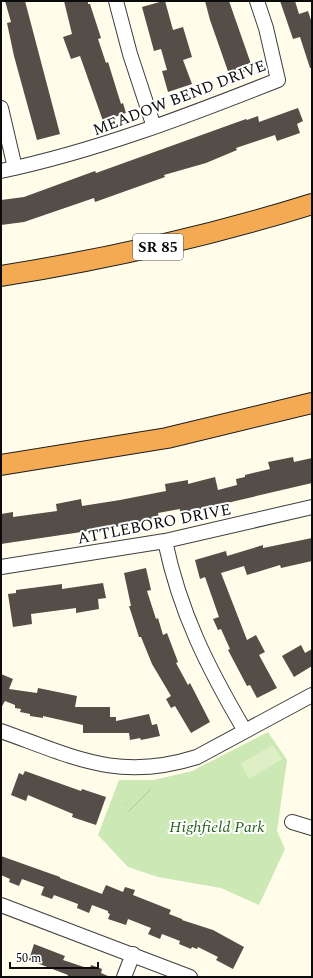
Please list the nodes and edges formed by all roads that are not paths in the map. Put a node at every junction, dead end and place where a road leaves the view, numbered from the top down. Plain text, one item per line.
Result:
1 (116, 1) edge
2 (257, 1) edge
3 (1, 108) edge
4 (154, 127) junction
5 (8, 170) edge
6 (312, 204) edge
7 (1, 276) edge
8 (312, 403) edge
9 (1, 465) edge
10 (312, 507) edge
11 (165, 540) junction
12 (1, 567) edge
13 (312, 694) edge
14 (1, 731) edge
15 (245, 731) junction
16 (292, 822) dead end
17 (312, 828) edge
18 (1, 905) edge
19 (133, 954) junction
20 (124, 977) edge
21 (190, 977) edge

1 - 4 street
2 - 4 street, MEADOW BEND DRIVE
3 - 5 street
4 - 5 street, MEADOW BEND DRIVE
6 - 7 highway, SR 85
8 - 9 highway
10 - 11 street, ATTLEBORO DRIVE
11 - 12 street, ATTLEBORO DRIVE
11 - 15 street
13 - 15 street
14 - 15 street
16 - 17 street
18 - 19 street
19 - 20 street
19 - 21 street

